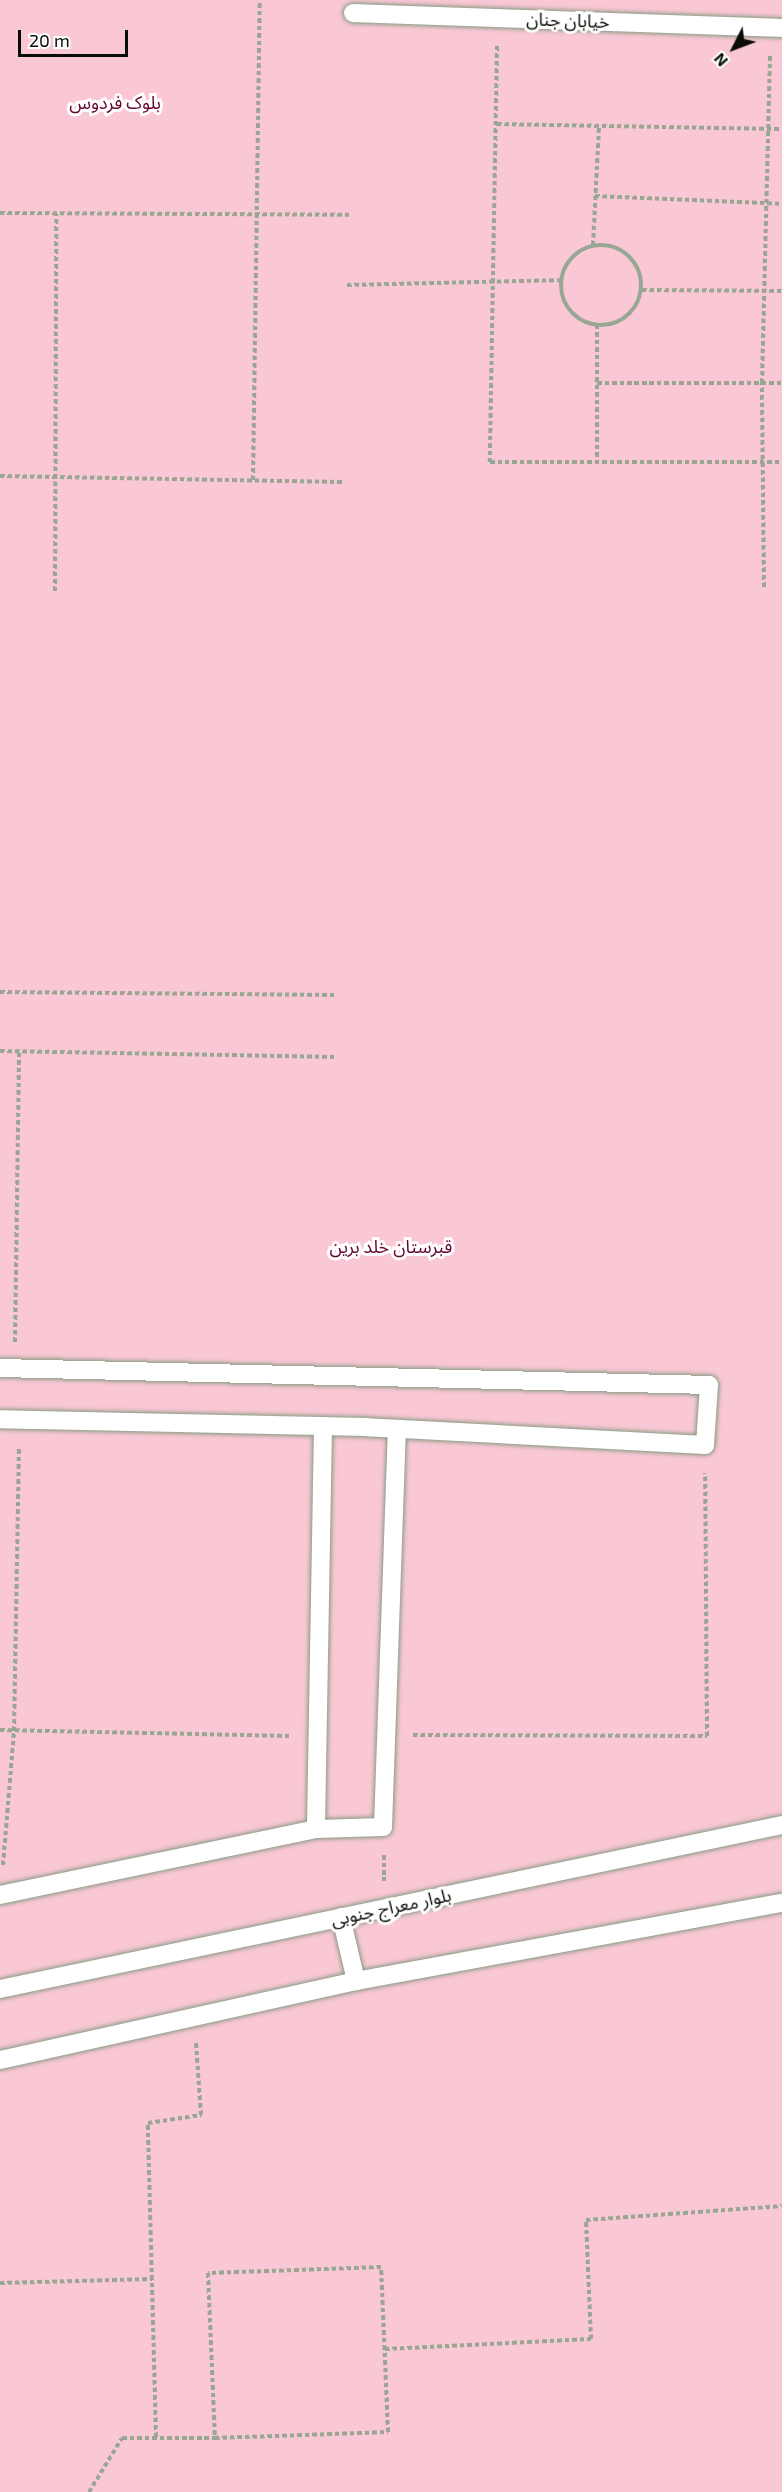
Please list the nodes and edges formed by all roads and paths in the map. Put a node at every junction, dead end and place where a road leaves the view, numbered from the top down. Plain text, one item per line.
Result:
1 (260, 0) edge
2 (353, 13) dead end
3 (497, 18) junction
4 (776, 28) edge
5 (497, 124) junction
6 (599, 126) junction
7 (769, 128) junction
8 (782, 129) edge
9 (595, 196) junction
10 (767, 203) junction
11 (782, 204) edge
12 (0, 213) edge
13 (56, 214) junction
14 (256, 214) junction
15 (349, 215) dead end
16 (593, 244) junction
17 (560, 280) junction
18 (490, 281) junction
19 (347, 285) dead end
20 (642, 290) junction
21 (765, 291) junction
22 (782, 291) edge
23 (597, 325) junction
24 (597, 383) junction
25 (762, 383) junction
26 (782, 383) edge
27 (762, 462) junction
28 (782, 462) edge
29 (597, 463) junction
30 (0, 476) edge
31 (55, 477) junction
32 (253, 480) junction
33 (343, 482) dead end
34 (764, 587) dead end
35 (55, 591) dead end
36 (0, 992) edge
37 (337, 995) dead end
38 (0, 1052) edge
39 (20, 1052) junction
40 (337, 1057) dead end
41 (7, 1369) edge
42 (0, 1419) edge
43 (19, 1420) junction
44 (323, 1426) junction
45 (397, 1429) junction
46 (705, 1445) junction
47 (0, 1730) edge
48 (14, 1731) junction
49 (386, 1735) junction
50 (317, 1736) junction
51 (782, 1825) edge
52 (383, 1827) junction
53 (316, 1829) junction
54 (1, 1895) edge
55 (782, 1903) edge
56 (385, 1908) junction
57 (341, 1917) junction
58 (356, 1981) junction
59 (0, 1989) edge
60 (195, 2017) junction
61 (0, 2060) edge
62 (782, 2206) edge
63 (152, 2279) junction
64 (0, 2283) edge
65 (385, 2349) junction
66 (156, 2437) junction
67 (215, 2438) junction
68 (89, 2492) edge

1 - 14 path
2 - 3 lane, خیابان جنان
3 - 4 lane, خیابان جنان
3 - 5 path
4 - 7 path
5 - 6 path
5 - 18 path
6 - 7 path
6 - 9 path
7 - 8 path
7 - 10 path
9 - 10 path
9 - 16 path
10 - 11 path
10 - 21 path
12 - 13 path
13 - 14 path
13 - 31 path
14 - 15 path
14 - 32 path
16 - 17 path
16 - 20 path
17 - 18 path
17 - 23 path
18 - 19 path
18 - 29 path
20 - 21 path
20 - 23 path
21 - 22 path
21 - 25 path
23 - 24 path
24 - 25 path
24 - 29 path
25 - 26 path
25 - 27 path
27 - 28 path
27 - 29 path
27 - 34 path
30 - 31 path
31 - 32 path
31 - 35 path
32 - 33 path
36 - 37 path
38 - 39 path
39 - 40 path
39 - 41 path
41 - 46 lane
42 - 43 lane
43 - 44 lane
43 - 48 path
44 - 45 lane
44 - 50 lane
45 - 46 lane
45 - 49 lane
46 - 49 path
47 - 48 path
48 - 50 path
48 - 54 path
49 - 52 lane
50 - 53 lane
51 - 56 lane, بلوار معراج جنوبی
52 - 53 lane
52 - 56 path
53 - 54 lane
55 - 58 lane
56 - 57 lane, بلوار معراج جنوبی
57 - 58 lane
57 - 59 lane, بلوار معراج جنوبی
58 - 60 lane
60 - 61 lane
60 - 63 path
62 - 65 path
63 - 64 path
63 - 66 path
65 - 67 path
65 - 67 path
66 - 67 path
66 - 68 path

